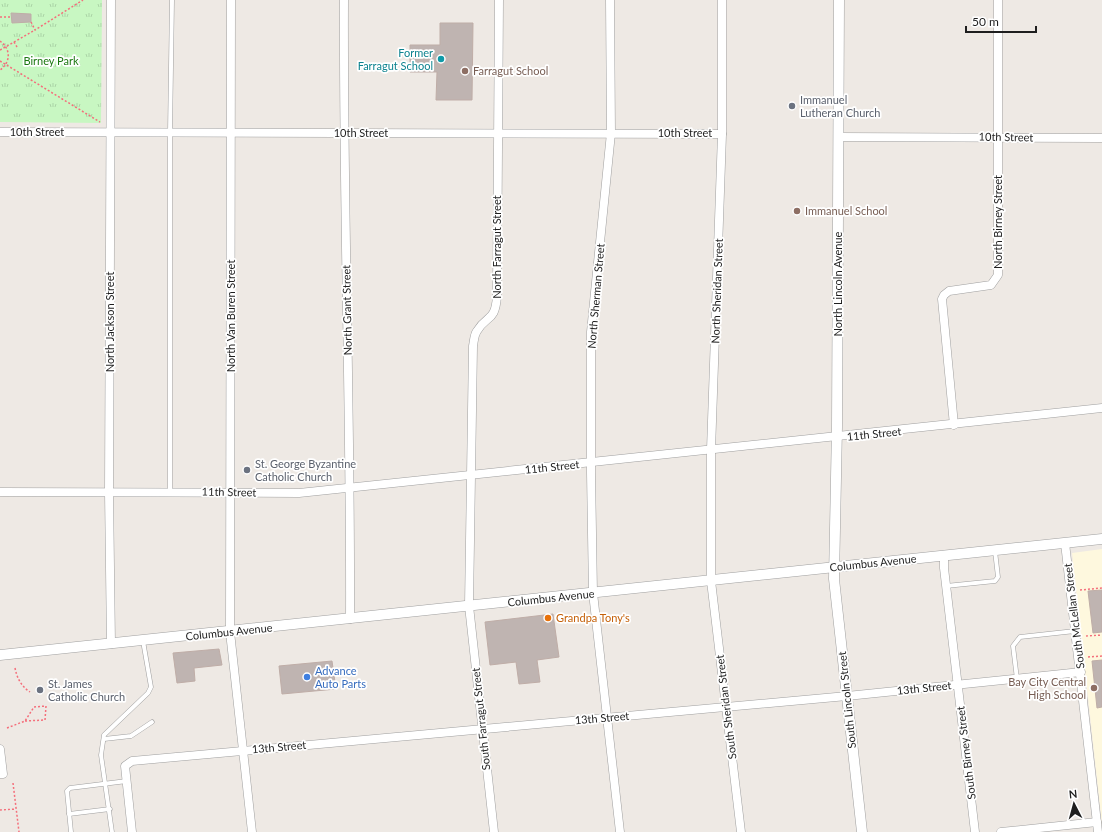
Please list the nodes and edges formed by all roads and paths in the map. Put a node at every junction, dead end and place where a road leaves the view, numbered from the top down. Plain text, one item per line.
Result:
1 (84, 0) edge
2 (111, 0) edge
3 (172, 0) edge
4 (232, 0) edge
5 (344, 0) edge
6 (499, 0) edge
7 (610, 0) edge
8 (722, 0) edge
9 (839, 0) edge
10 (998, 0) edge
11 (0, 17) edge
12 (12, 17) dead end
13 (31, 22) dead end
14 (35, 30) junction
15 (0, 41) edge
16 (14, 42) junction
17 (6, 47) junction
18 (17, 47) dead end
19 (0, 50) edge
20 (0, 60) edge
21 (6, 64) junction
22 (0, 70) edge
23 (100, 122) dead end
24 (0, 132) edge
25 (111, 133) junction
26 (170, 133) junction
27 (232, 133) junction
28 (498, 133) junction
29 (611, 133) junction
30 (344, 134) junction
31 (722, 134) junction
32 (838, 137) junction
33 (997, 137) junction
34 (1102, 138) edge
35 (1102, 408) edge
36 (954, 425) junction
37 (837, 437) junction
38 (711, 450) junction
39 (591, 463) junction
40 (470, 476) junction
41 (350, 488) junction
42 (0, 492) edge
43 (109, 492) junction
44 (170, 492) junction
45 (230, 493) junction
46 (1102, 539) edge
47 (1066, 543) junction
48 (995, 550) junction
49 (944, 556) junction
50 (836, 568) junction
51 (711, 581) junction
52 (946, 586) junction
53 (1102, 588) edge
54 (1080, 590) dead end
55 (593, 593) junction
56 (469, 606) junction
57 (350, 619) junction
58 (1076, 631) junction
59 (230, 632) junction
60 (1102, 634) edge
61 (1086, 636) dead end
62 (143, 641) junction
63 (111, 644) junction
64 (0, 655) edge
65 (1102, 656) edge
66 (1088, 657) dead end
67 (15, 668) dead end
68 (1081, 672) junction
69 (1017, 679) junction
70 (958, 685) junction
71 (30, 692) dead end
72 (847, 696) junction
73 (726, 707) junction
74 (607, 718) junction
75 (25, 721) junction
76 (152, 722) dead end
77 (7, 728) dead end
78 (482, 730) junction
79 (104, 739) junction
80 (0, 749) edge
81 (242, 750) junction
82 (1, 774) edge
83 (127, 781) junction
84 (13, 783) dead end
85 (105, 784) junction
86 (16, 809) junction
87 (110, 809) junction
88 (0, 810) edge
89 (69, 814) junction
90 (1097, 822) junction
91 (19, 832) edge
92 (71, 832) edge
93 (112, 832) edge
94 (132, 832) edge
95 (252, 832) edge
96 (494, 832) edge
97 (620, 832) edge
98 (741, 832) edge
99 (862, 832) edge
100 (975, 832) edge
101 (1001, 832) edge
102 (1098, 832) edge

1 - 14 path
2 - 25 street, North Jackson Street
3 - 26 lane
4 - 27 street, North Van Buren Street
5 - 30 street, North Grant Street
6 - 28 street, North Farragut Street
7 - 29 street, North Sherman Street
8 - 31 street, North Sheridan Street
9 - 32 street, North Lincoln Avenue
10 - 33 street, North Birney Street
11 - 12 path
13 - 14 path
14 - 16 path
15 - 17 path
16 - 17 path
16 - 18 path
17 - 19 path
17 - 21 path
20 - 21 path
21 - 22 path
21 - 23 path
24 - 25 street, 10th Street
25 - 26 street, 10th Street
25 - 43 street, North Jackson Street
26 - 27 street, 10th Street
26 - 44 lane
27 - 30 street, 10th Street
27 - 45 street, North Van Buren Street
28 - 29 street, 10th Street
28 - 30 street, 10th Street
28 - 40 street, North Farragut Street
29 - 31 street, 10th Street
29 - 39 street, North Sherman Street
30 - 41 street, North Grant Street
31 - 38 street, North Sheridan Street
32 - 33 street, 10th Street
32 - 37 street, North Lincoln Avenue
33 - 34 street, 10th Street
33 - 36 street, North Birney Street
35 - 36 street, 11th Street
36 - 37 street, 11th Street
37 - 38 street, 11th Street
37 - 50 street, North Lincoln Avenue
38 - 39 street, 11th Street
38 - 51 street, North Sheridan Street
39 - 40 street, 11th Street
39 - 55 street, North Sherman Street
40 - 41 street, 11th Street
40 - 56 street, North Farragut Street
41 - 45 street, 11th Street
41 - 57 street, North Grant Street
42 - 43 street, 11th Street
43 - 44 street, 11th Street
43 - 63 street, North Jackson Street
44 - 45 street, 11th Street
45 - 59 street, North Van Buren Street
46 - 47 street, Columbus Avenue
47 - 48 street, Columbus Avenue
47 - 58 street, South McLellan Street
48 - 49 street, Columbus Avenue
48 - 52 lane
49 - 50 street, Columbus Avenue
49 - 52 street, South Birney Street
50 - 51 street, Columbus Avenue
50 - 72 street, South Lincoln Street
51 - 55 street, Columbus Avenue
51 - 73 street, South Sheridan Street
52 - 70 street, South Birney Street
53 - 54 path
55 - 56 street, Columbus Avenue
55 - 74 street, North Sherman Street
56 - 57 street, Columbus Avenue
56 - 78 street, South Farragut Street
57 - 59 street, Columbus Avenue
58 - 68 street, South McLellan Street
58 - 69 lane
59 - 62 street, Columbus Avenue
59 - 81 street, North Van Buren Street
60 - 61 path
62 - 63 street, Columbus Avenue
62 - 79 lane
63 - 64 street, Columbus Avenue
65 - 66 path
67 - 71 path
68 - 69 street, 13th Street
68 - 90 street, South McLellan Street
69 - 70 street, 13th Street
70 - 72 street, 13th Street
70 - 100 street, South Birney Street
72 - 73 street, 13th Street
72 - 99 street, South Lincoln Street
73 - 74 street, 13th Street
73 - 98 street, South Sheridan Street
74 - 78 street, 13th Street
74 - 97 street, North Sherman Street
75 - 75 path
75 - 77 path
76 - 79 lane
78 - 81 street, 13th Street
78 - 96 street, South Farragut Street
79 - 85 lane
80 - 82 street
81 - 83 street, 13th Street
81 - 95 street, North Van Buren Street
83 - 85 lane
83 - 94 street
84 - 86 path
85 - 87 lane
85 - 89 lane
86 - 88 path
86 - 91 path
87 - 89 lane
87 - 93 lane
89 - 92 lane
90 - 101 street
90 - 102 street, South McLellan Street

